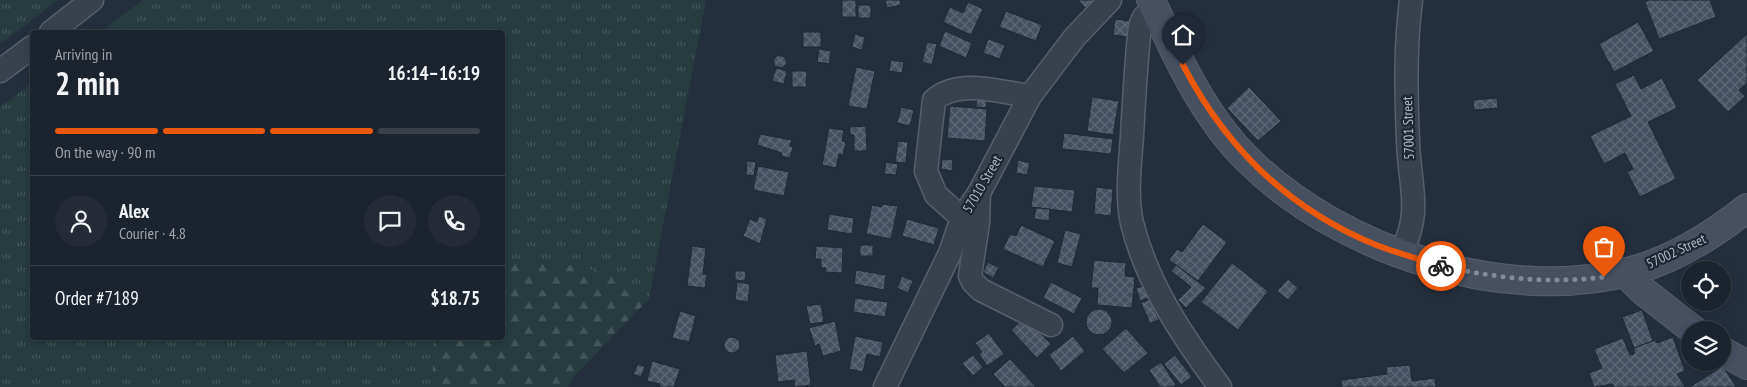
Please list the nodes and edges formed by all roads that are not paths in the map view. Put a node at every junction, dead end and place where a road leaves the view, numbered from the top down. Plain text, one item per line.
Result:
1 (92, 0) edge
2 (1110, 0) edge
3 (1411, 0) edge
4 (1153, 4) edge
5 (54, 30) edge
6 (30, 48) edge
7 (0, 71) edge
8 (1030, 96) junction
9 (979, 193) junction
10 (1747, 208) edge
11 (962, 218) junction
12 (1401, 254) junction
13 (1624, 272) junction
14 (1682, 321) edge
15 (1051, 325) dead end
16 (1731, 356) edge
17 (1747, 365) edge
18 (886, 387) edge
19 (1220, 387) edge

1 - 5 street
2 - 8 street, 57010 Street
3 - 12 street, 57001 Street
4 - 12 street, 57002 Street
4 - 19 street
6 - 7 street
8 - 9 street, 57010 Street
8 - 11 street
9 - 11 street, 57010 Street
9 - 15 street
10 - 13 street, 57002 Street
11 - 18 street, 57010 Street
12 - 13 street, 57002 Street
13 - 14 street
16 - 17 street

